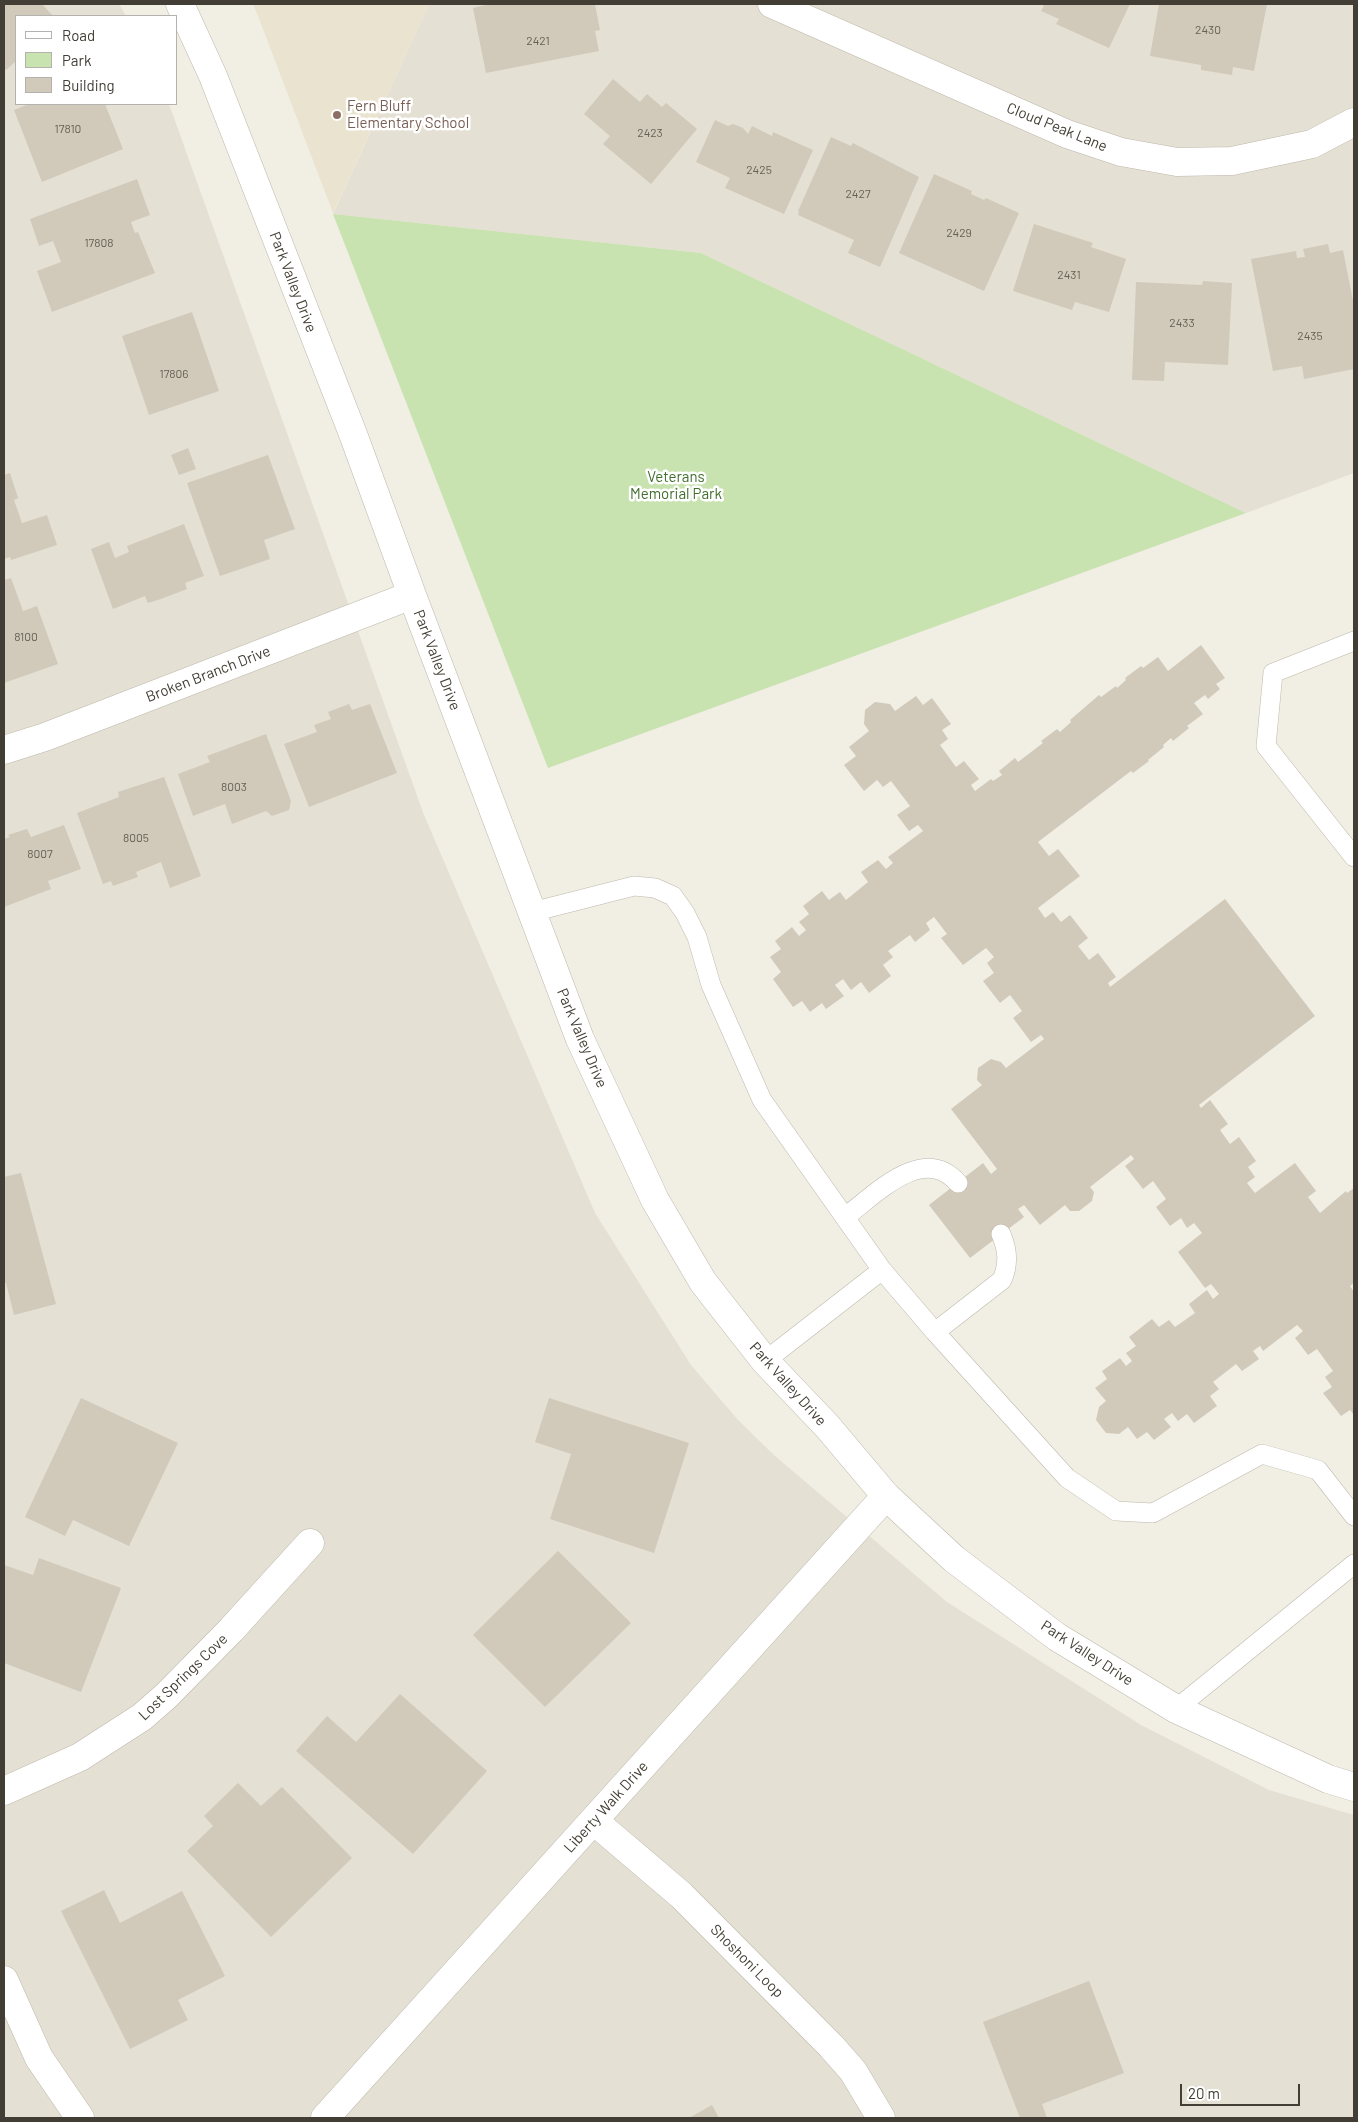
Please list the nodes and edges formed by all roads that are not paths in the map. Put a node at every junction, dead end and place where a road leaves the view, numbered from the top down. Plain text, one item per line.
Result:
1 (180, 4) edge
2 (772, 4) edge
3 (1354, 122) edge
4 (412, 595) junction
5 (1354, 642) edge
6 (4, 750) edge
7 (1354, 857) edge
8 (532, 912) junction
9 (958, 1183) dead end
10 (845, 1217) junction
11 (1001, 1234) dead end
12 (882, 1270) junction
13 (935, 1332) junction
14 (765, 1361) junction
15 (886, 1496) junction
16 (1354, 1516) edge
17 (310, 1543) dead end
18 (1354, 1564) edge
19 (1176, 1709) junction
20 (1354, 1788) edge
21 (4, 1792) edge
22 (594, 1821) junction
23 (4, 1980) edge
24 (80, 2118) edge
25 (326, 2118) edge
26 (881, 2118) edge

1 - 4 street, Park Valley Drive
2 - 3 street, Cloud Peak Lane
4 - 6 street, Broken Branch Drive
4 - 8 street, Park Valley Drive
5 - 7 lane
8 - 10 lane
8 - 14 street, Park Valley Drive
9 - 10 lane
10 - 12 lane
11 - 13 lane
12 - 13 lane
12 - 14 lane
13 - 16 lane
14 - 15 street, Park Valley Drive
15 - 19 street, Park Valley Drive
15 - 22 street, Liberty Walk Drive
17 - 21 street, Lost Springs Cove
18 - 19 lane
19 - 20 street, Park Valley Drive
22 - 25 street, Liberty Walk Drive
22 - 26 street, Shoshoni Loop
23 - 24 street

